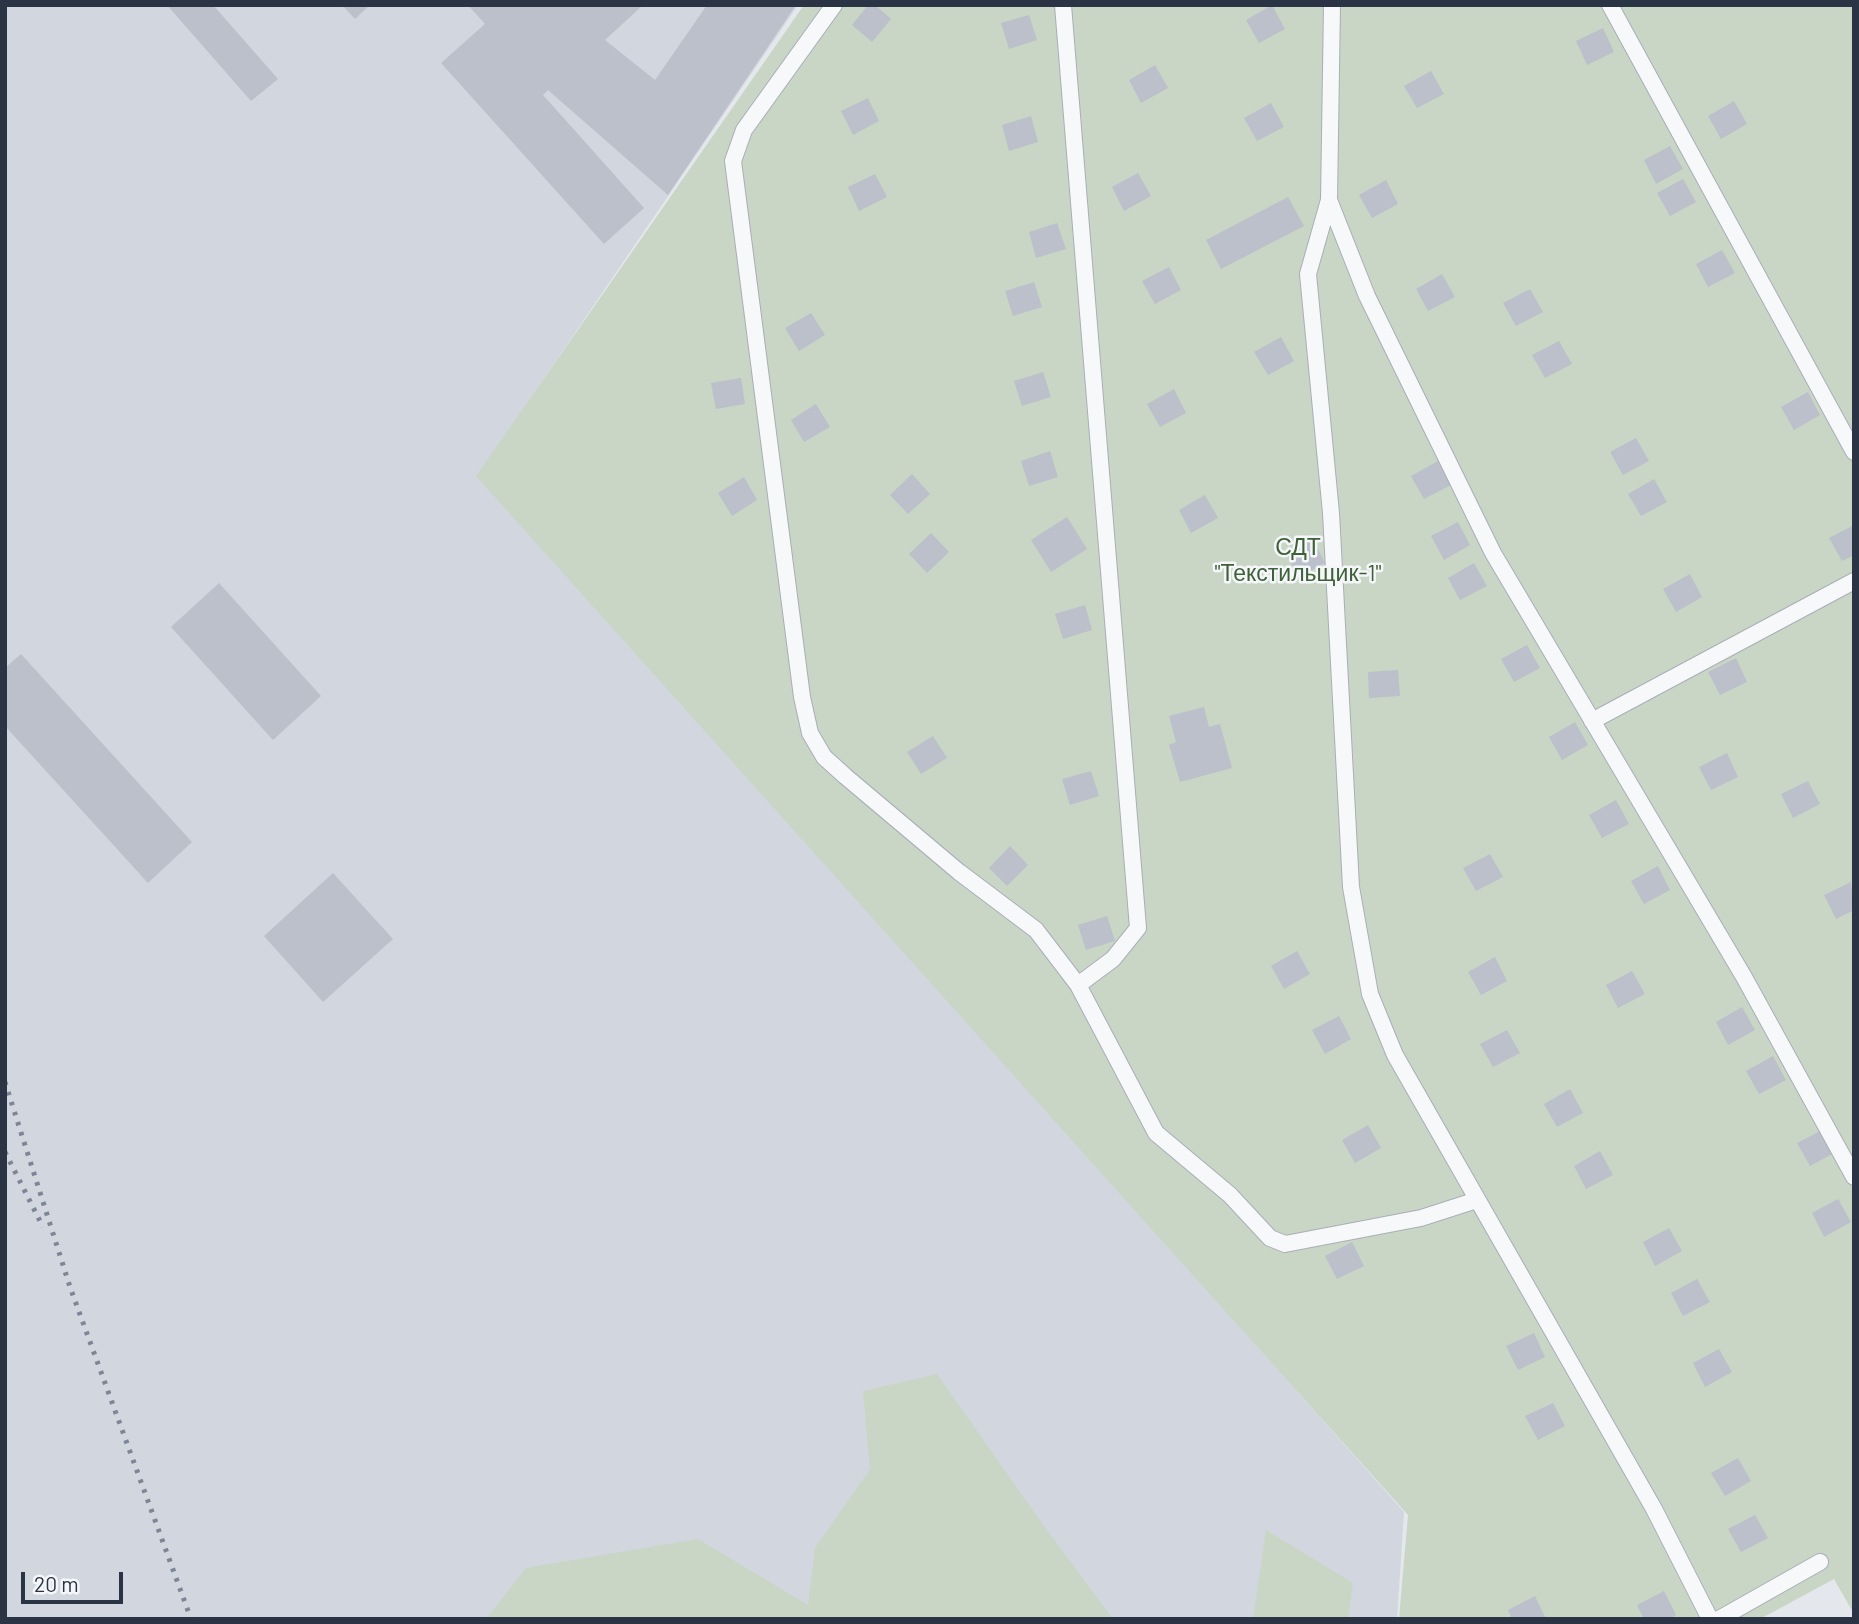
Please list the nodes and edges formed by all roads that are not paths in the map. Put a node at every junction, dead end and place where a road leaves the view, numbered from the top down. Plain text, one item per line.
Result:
1 (834, 5) edge
2 (1063, 5) edge
3 (1332, 5) edge
4 (1610, 5) edge
5 (1328, 200) junction
6 (1854, 452) edge
7 (1854, 581) edge
8 (1592, 721) junction
9 (1078, 985) junction
10 (1854, 1177) edge
11 (1477, 1200) junction
12 (1820, 1562) dead end
13 (1710, 1619) edge
14 (1719, 1619) edge

1 - 9 lane
2 - 9 lane
3 - 5 lane
4 - 6 lane
5 - 8 lane
5 - 11 lane
7 - 8 lane
8 - 10 lane
9 - 11 lane
11 - 13 lane
12 - 14 lane

